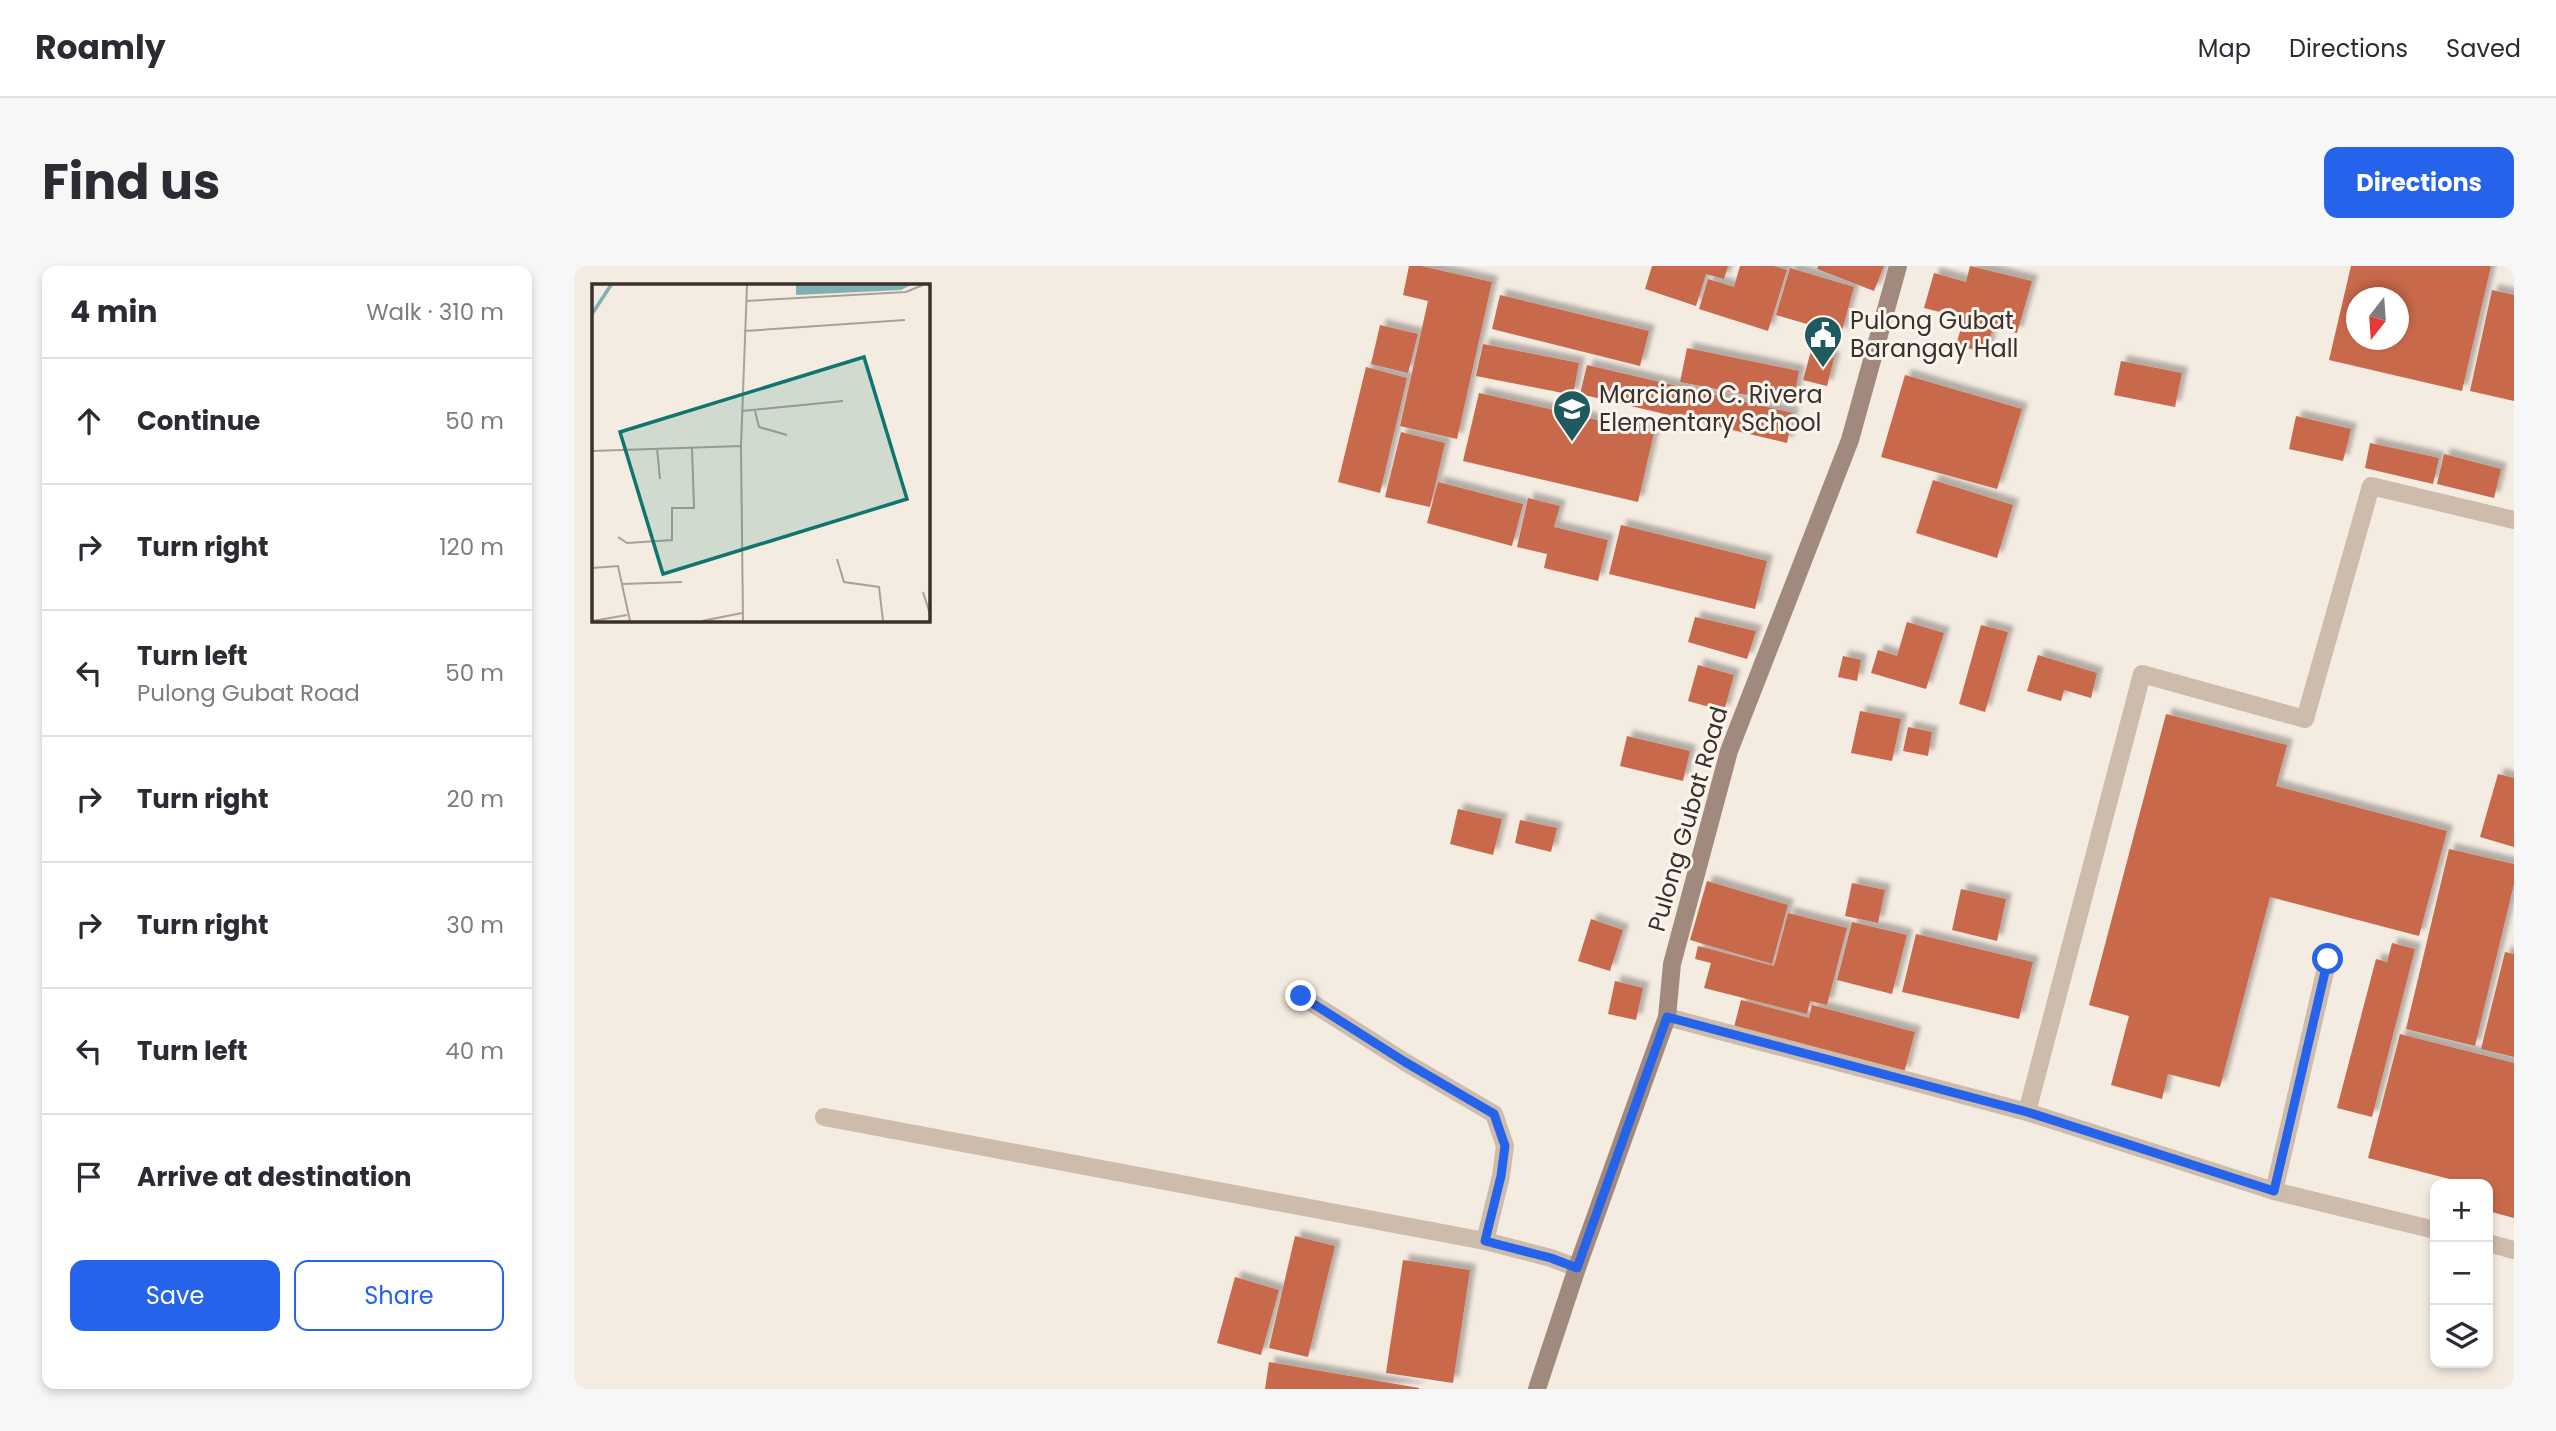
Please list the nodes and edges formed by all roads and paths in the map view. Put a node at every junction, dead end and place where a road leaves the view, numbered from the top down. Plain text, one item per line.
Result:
1 (1898, 266) edge
2 (2514, 520) edge
3 (2328, 959) dead end
4 (1301, 996) dead end
5 (1667, 1017) junction
6 (2027, 1112) junction
7 (824, 1117) dead end
8 (2274, 1191) junction
9 (2430, 1229) edge
10 (1485, 1241) junction
11 (2493, 1244) edge
12 (2514, 1250) edge
13 (1577, 1268) junction
14 (1537, 1389) edge

1 - 5 main road, Pulong Gubat Road
2 - 6 lane
3 - 8 lane
4 - 10 lane
5 - 6 lane
5 - 13 main road, Pulong Gubat Road
6 - 8 lane
7 - 10 lane
8 - 9 lane
10 - 13 lane
11 - 12 lane
13 - 14 main road, Pulong Gubat Road

